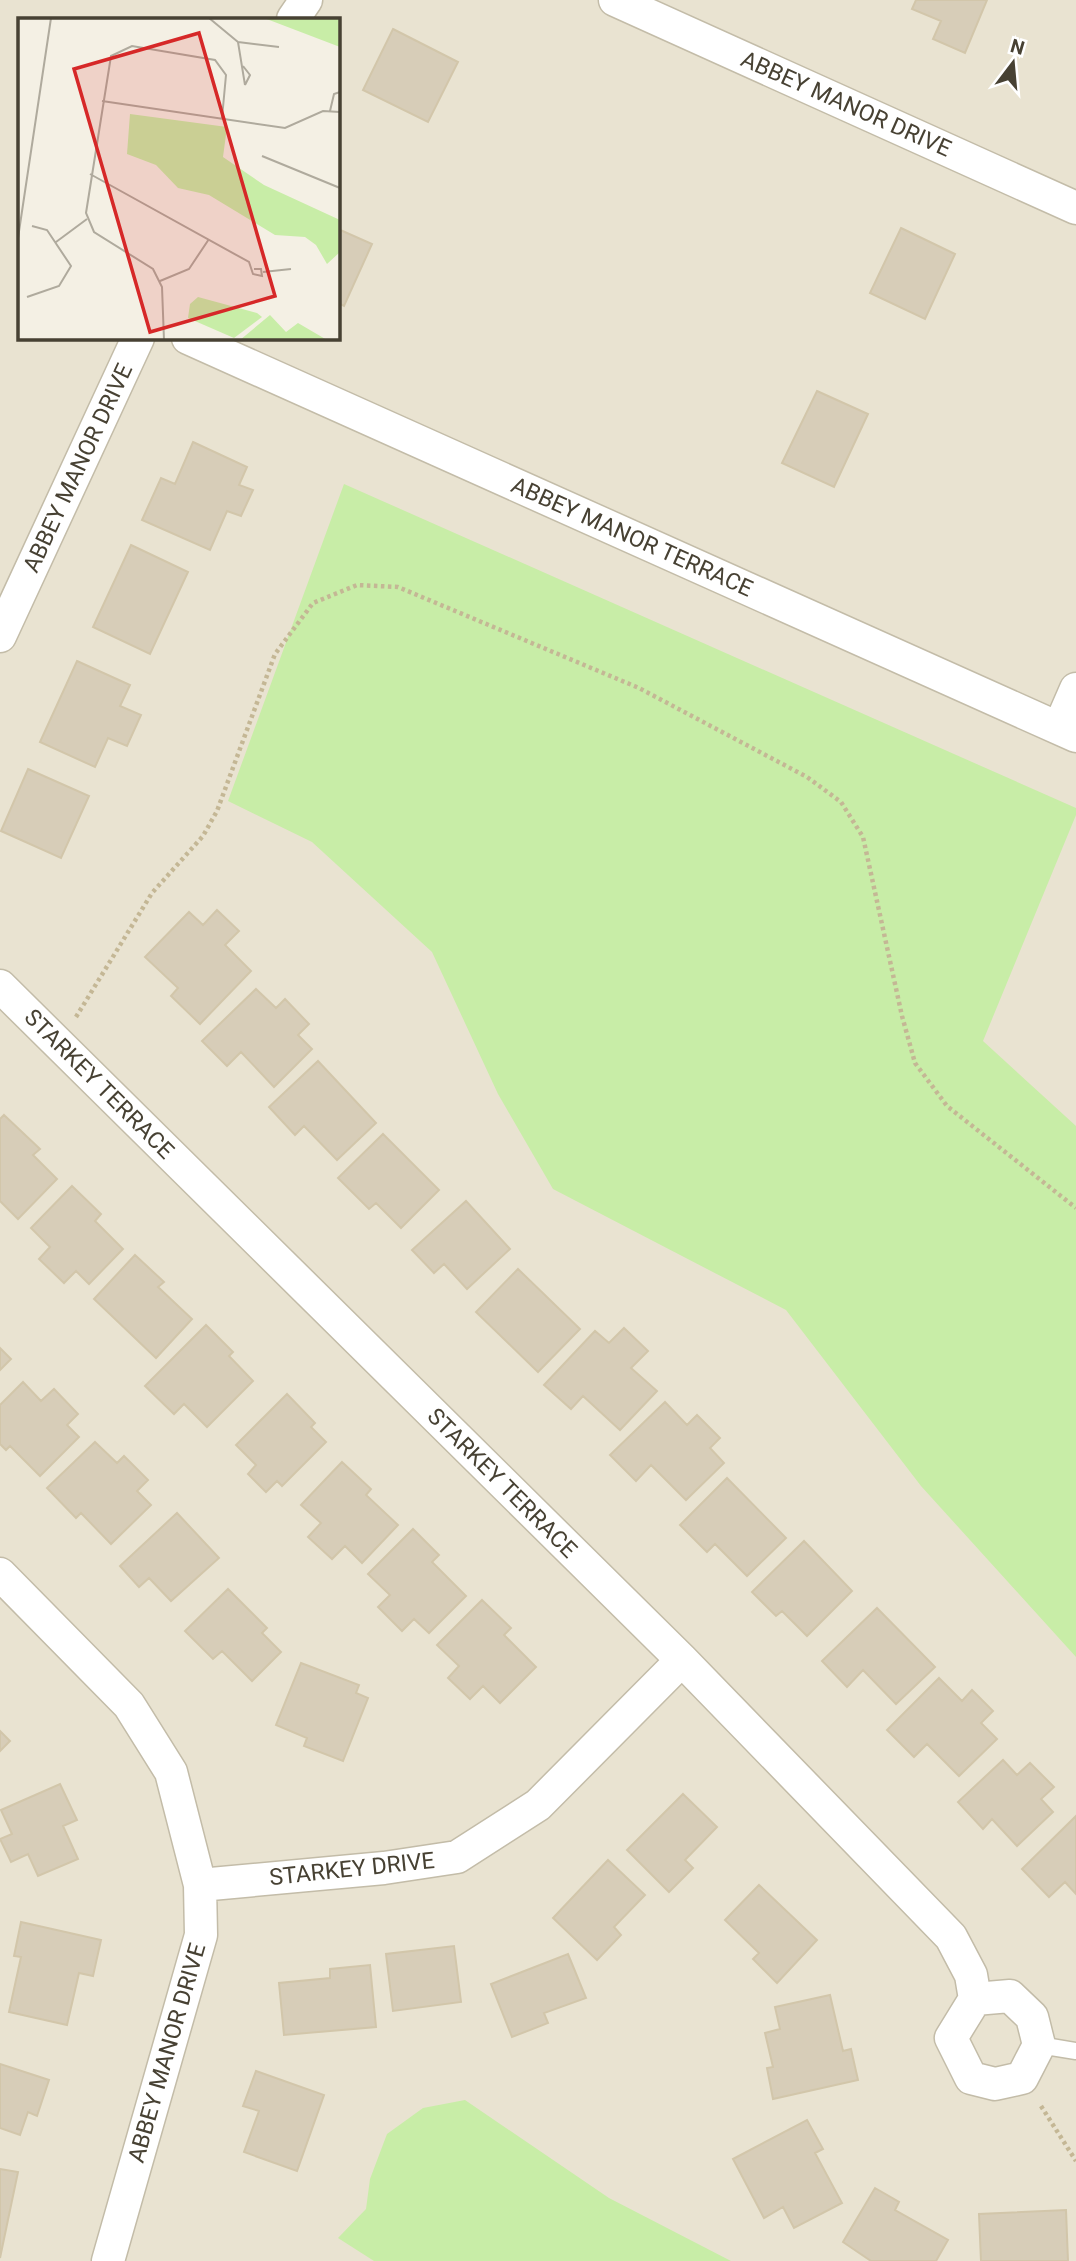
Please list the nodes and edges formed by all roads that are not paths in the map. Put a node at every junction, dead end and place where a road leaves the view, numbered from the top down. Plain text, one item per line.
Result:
1 (306, 0) edge
2 (615, 0) edge
3 (294, 18) edge
4 (1076, 208) edge
5 (137, 340) edge
6 (192, 340) edge
7 (0, 636) edge
8 (1076, 690) edge
9 (1067, 732) edge
10 (0, 986) edge
11 (0, 1574) edge
12 (682, 1660) junction
13 (200, 1885) junction
14 (975, 1999) junction
15 (1039, 2045) junction
16 (1076, 2051) edge
17 (108, 2261) edge

1 - 3 street
2 - 4 street, ABBEY MANOR DRIVE
5 - 7 street, ABBEY MANOR DRIVE
6 - 9 street, ABBEY MANOR TERRACE
8 - 9 street
10 - 12 street, STARKEY TERRACE
11 - 13 street, ABBEY MANOR DRIVE
12 - 13 street, STARKEY DRIVE
12 - 14 street, STARKEY TERRACE
13 - 17 street, ABBEY MANOR DRIVE
14 - 15 street
14 - 15 street
15 - 16 lane

